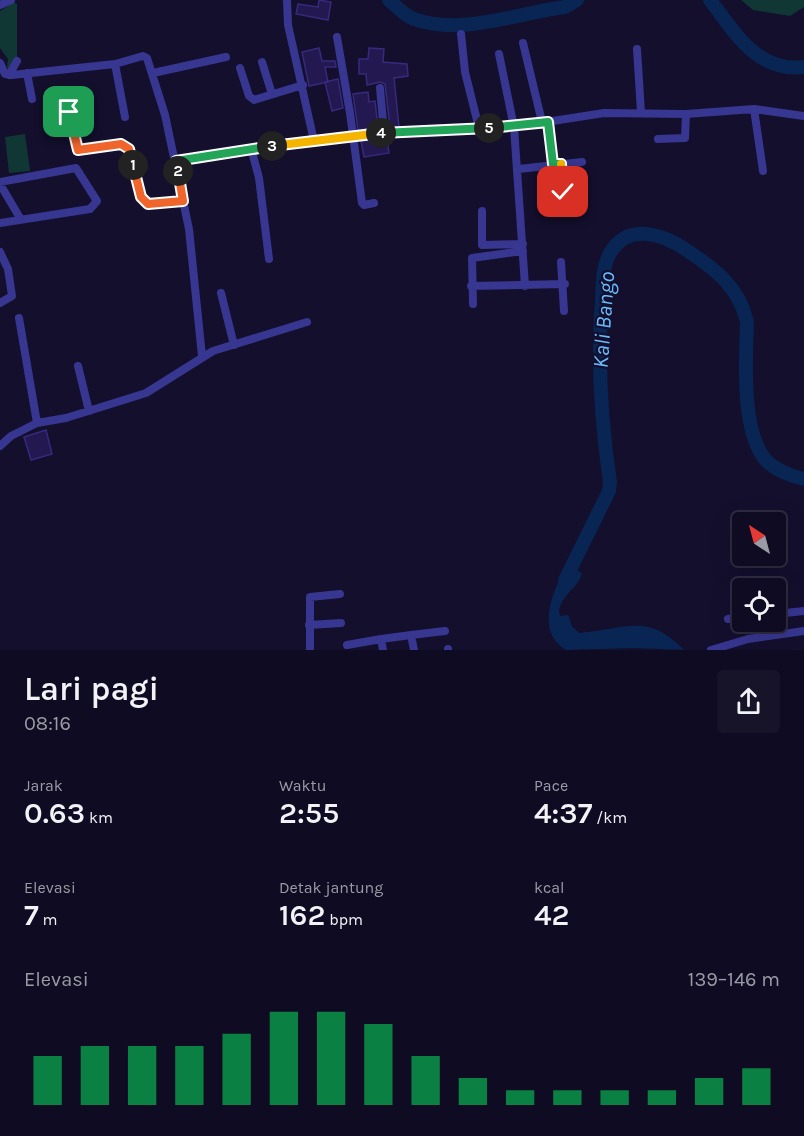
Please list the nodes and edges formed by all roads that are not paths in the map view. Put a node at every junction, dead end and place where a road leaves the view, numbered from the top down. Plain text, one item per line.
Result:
1 (11, 0) edge
2 (287, 0) edge
3 (0, 5) edge
4 (461, 34) dead end
5 (337, 37) dead end
6 (523, 43) dead end
7 (637, 49) dead end
8 (499, 54) dead end
9 (226, 57) dead end
10 (17, 61) dead end
11 (262, 62) dead end
12 (0, 63) edge
13 (115, 64) junction
14 (240, 68) dead end
15 (27, 73) junction
16 (153, 73) junction
17 (9, 75) junction
18 (303, 85) junction
19 (380, 88) dead end
20 (272, 94) junction
21 (32, 99) dead end
22 (754, 109) junction
23 (69, 112) dead end
24 (641, 112) junction
25 (686, 114) junction
26 (804, 116) edge
27 (125, 117) dead end
28 (545, 122) junction
29 (514, 127) junction
30 (479, 128) junction
31 (384, 133) junction
32 (353, 137) junction
33 (658, 139) dead end
34 (314, 141) junction
35 (251, 148) junction
36 (176, 161) junction
37 (582, 162) dead end
38 (557, 164) junction
39 (519, 169) junction
40 (763, 171) dead end
41 (0, 183) edge
42 (563, 192) dead end
43 (9, 199) junction
44 (183, 201) junction
45 (374, 203) dead end
46 (0, 204) edge
47 (482, 211) dead end
48 (20, 218) junction
49 (0, 223) edge
50 (523, 248) junction
51 (0, 252) edge
52 (268, 259) dead end
53 (561, 261) dead end
54 (564, 284) junction
55 (471, 286) junction
56 (525, 286) junction
57 (221, 293) dead end
58 (0, 303) edge
59 (473, 304) dead end
60 (564, 310) dead end
61 (19, 318) dead end
62 (307, 322) dead end
63 (234, 345) junction
64 (202, 356) junction
65 (78, 366) dead end
66 (89, 411) junction
67 (37, 423) junction
68 (0, 446) edge
69 (340, 594) dead end
70 (804, 611) edge
71 (786, 613) edge
72 (732, 618) edge
73 (728, 619) dead end
74 (341, 623) dead end
75 (309, 625) junction
76 (804, 631) edge
77 (445, 632) dead end
78 (411, 635) junction
79 (381, 639) junction
80 (347, 645) dead end
81 (310, 650) edge
82 (383, 650) edge
83 (414, 650) edge
84 (711, 650) edge

1 - 3 street
2 - 18 street
4 - 30 street
5 - 32 street
6 - 28 street
7 - 24 street
8 - 29 street
9 - 16 street
10 - 17 street
11 - 20 street
12 - 17 street
13 - 15 street
13 - 16 street
13 - 27 street
14 - 20 street
15 - 17 street
15 - 21 street
16 - 36 street
18 - 20 street
18 - 34 street
19 - 31 street
22 - 25 street
22 - 26 street
22 - 40 street
23 - 44 street
24 - 25 street
24 - 28 street
25 - 33 street
28 - 29 street
28 - 38 street
29 - 30 street
29 - 39 street
30 - 31 street
31 - 32 street
32 - 34 street
32 - 45 street
34 - 35 street
35 - 36 street
35 - 52 street
36 - 44 street
37 - 38 street
38 - 39 street
38 - 42 street
39 - 50 street
41 - 43 street
41 - 48 street
43 - 46 street
43 - 48 street
44 - 64 street
47 - 50 street
48 - 49 street
50 - 55 street
50 - 56 street
51 - 58 street
53 - 54 street
54 - 56 street
54 - 60 street
55 - 56 street
55 - 59 street
57 - 63 street
61 - 67 street
62 - 63 street
63 - 64 street
64 - 66 street
65 - 66 street
66 - 67 street
67 - 68 street
69 - 75 street
70 - 71 street
72 - 73 street
74 - 75 street
75 - 81 street
76 - 84 street
77 - 78 street
78 - 79 street
78 - 83 street
79 - 80 street
79 - 82 street

